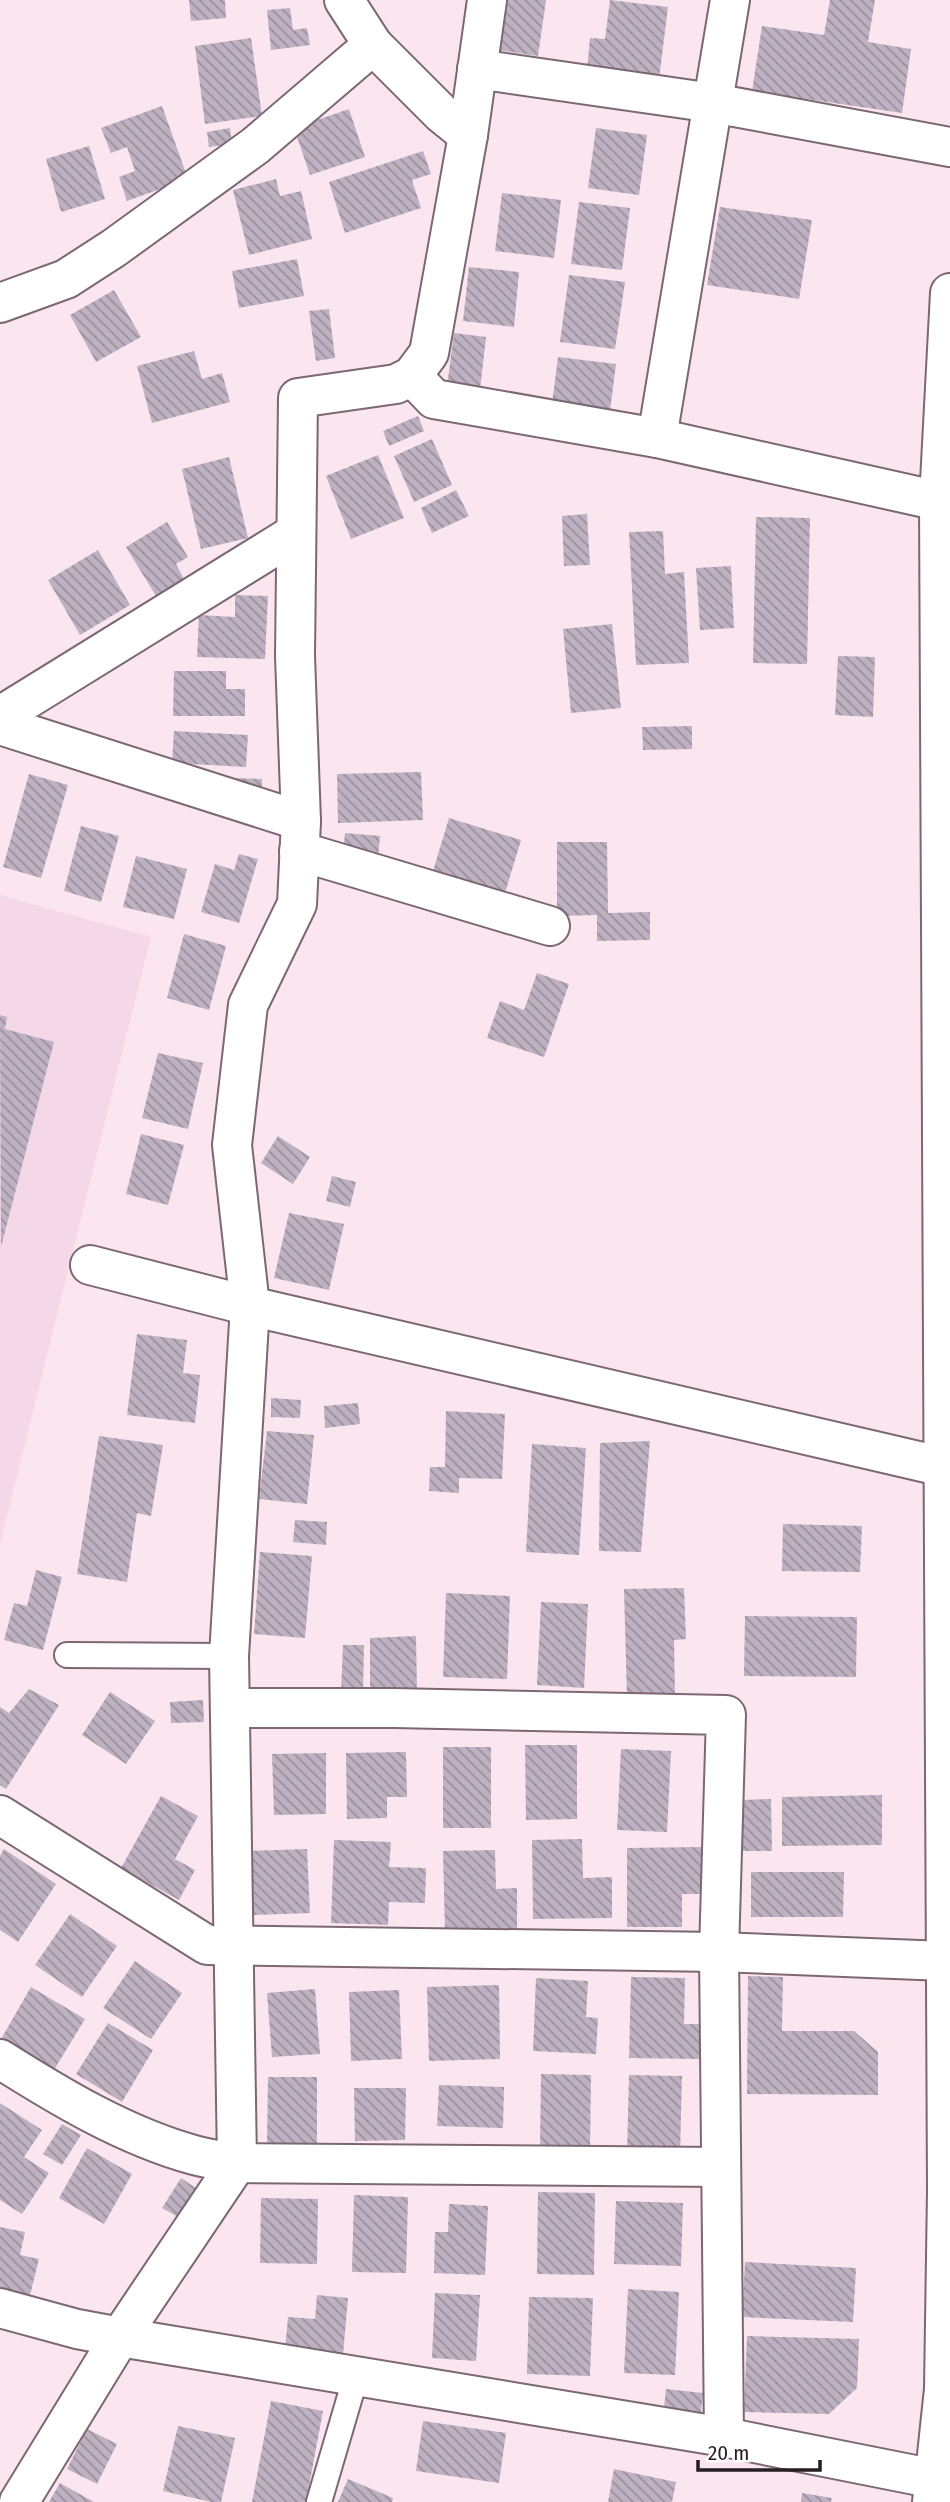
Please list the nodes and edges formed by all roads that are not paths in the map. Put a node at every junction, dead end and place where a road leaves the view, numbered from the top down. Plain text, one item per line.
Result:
1 (344, 0) edge
2 (487, 0) edge
3 (730, 0) edge
4 (373, 45) junction
5 (477, 69) junction
6 (712, 103) junction
7 (467, 135) junction
8 (950, 147) edge
9 (950, 293) edge
10 (0, 303) edge
11 (412, 376) junction
12 (657, 438) junction
13 (939, 501) junction
14 (296, 533) junction
15 (0, 716) edge
16 (0, 725) edge
17 (300, 836) junction
18 (550, 926) dead end
19 (90, 1265) dead end
20 (250, 1306) junction
21 (944, 1467) junction
22 (67, 1655) dead end
23 (229, 1656) junction
24 (231, 1708) junction
25 (0, 1815) edge
26 (235, 1946) junction
27 (719, 1952) junction
28 (945, 1961) junction
29 (0, 2059) edge
30 (237, 2163) junction
31 (721, 2167) junction
32 (0, 2308) edge
33 (120, 2337) junction
34 (356, 2376) junction
35 (724, 2437) junction
36 (933, 2491) edge
37 (19, 2502) edge
38 (319, 2502) edge

1 - 4 main road
2 - 5 main road
3 - 6 main road
4 - 7 main road
4 - 10 main road
5 - 6 main road
5 - 7 main road
6 - 8 main road
6 - 12 main road
7 - 11 main road
9 - 13 main road
11 - 12 main road
11 - 14 main road
12 - 13 main road
13 - 21 main road
14 - 15 main road
14 - 17 main road
16 - 17 main road
17 - 18 main road
17 - 20 main road
19 - 20 main road
20 - 21 main road
20 - 23 main road
21 - 28 main road
22 - 23 lane
23 - 24 main road
24 - 26 main road
24 - 27 main road
25 - 26 main road
26 - 27 main road
26 - 30 main road
27 - 28 main road
27 - 31 main road
28 - 36 main road
29 - 30 main road
30 - 31 main road
30 - 33 main road
31 - 35 main road
32 - 33 main road
33 - 34 main road
33 - 37 main road
34 - 35 main road
34 - 38 lane
35 - 36 main road

